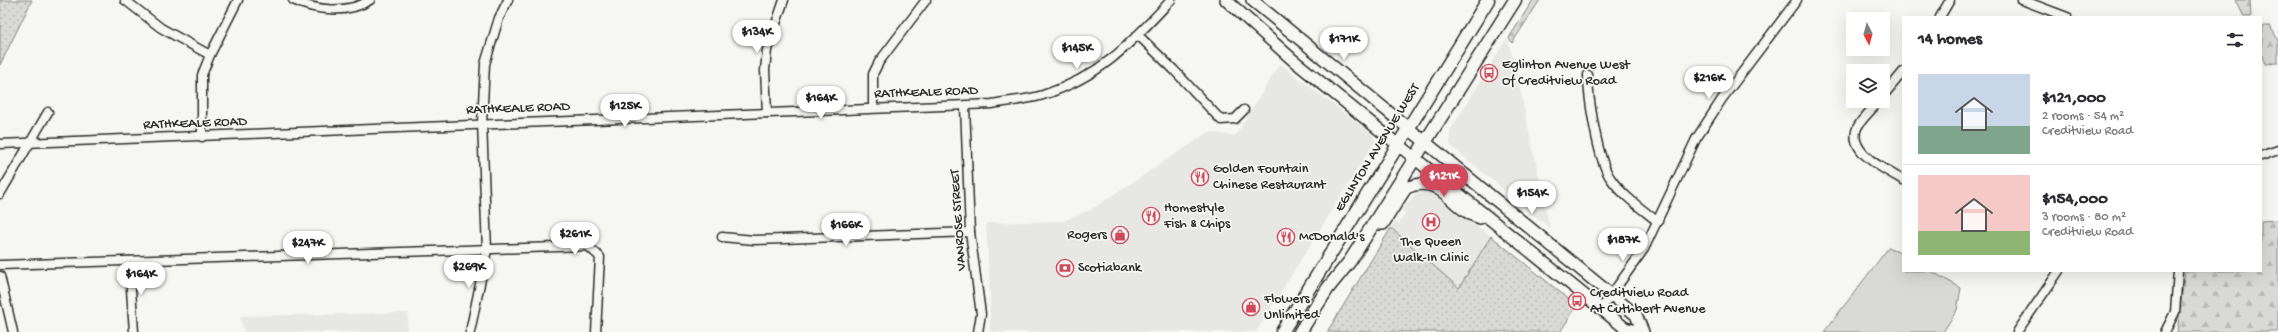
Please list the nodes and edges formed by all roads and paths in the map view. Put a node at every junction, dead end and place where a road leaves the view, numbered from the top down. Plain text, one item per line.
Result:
1 (125, 0) edge
2 (238, 0) edge
3 (293, 0) edge
4 (370, 0) edge
5 (508, 0) edge
6 (784, 0) edge
7 (926, 0) edge
8 (1172, 0) edge
9 (1226, 0) edge
10 (1252, 0) edge
11 (1488, 0) edge
12 (1515, 0) edge
13 (1797, 0) edge
14 (1950, 0) edge
15 (2022, 0) edge
16 (1941, 16) edge
17 (2064, 16) edge
18 (1138, 35) junction
19 (210, 55) junction
20 (1902, 73) edge
21 (1588, 75) dead end
22 (1890, 88) edge
23 (965, 106) junction
24 (873, 108) junction
25 (1873, 108) edge
26 (1244, 110) dead end
27 (48, 112) dead end
28 (767, 113) junction
29 (482, 123) junction
30 (1408, 128) junction
31 (202, 137) junction
32 (31, 142) junction
33 (1426, 142) junction
34 (0, 144) edge
35 (1398, 145) junction
36 (2278, 150) edge
37 (2262, 156) edge
38 (1415, 159) junction
39 (1902, 179) edge
40 (0, 194) edge
41 (1488, 220) junction
42 (1658, 222) junction
43 (1373, 224) junction
44 (970, 232) junction
45 (722, 237) dead end
46 (487, 250) junction
47 (129, 261) junction
48 (0, 265) edge
49 (2057, 272) edge
50 (2178, 272) edge
51 (0, 276) edge
52 (1611, 296) junction
53 (1601, 309) junction
54 (12, 332) edge
55 (134, 332) edge
56 (470, 332) edge
57 (596, 332) edge
58 (978, 332) edge
59 (1282, 332) edge
60 (1300, 332) edge
61 (1639, 332) edge
62 (1643, 332) edge
63 (2017, 332) edge
64 (2165, 332) edge

1 - 19 street
2 - 19 street
3 - 4 street
5 - 29 street
6 - 28 street
7 - 24 street
8 - 18 street, RATHKEALE ROAD
9 - 35 main road
10 - 30 main road
11 - 30 main road, EGLINTON AVENUE WEST
12 - 33 main road
13 - 42 street
14 - 16 street
15 - 17 street
18 - 23 street, RATHKEALE ROAD
18 - 26 street
19 - 31 street
20 - 22 street
21 - 42 street
23 - 24 street, RATHKEALE ROAD
23 - 44 street, VANROSE STREET
24 - 28 street, RATHKEALE ROAD
25 - 39 street
27 - 32 street
28 - 29 street, RATHKEALE ROAD
29 - 31 street, RATHKEALE ROAD
29 - 46 street
30 - 33 main road
30 - 35 main road, EGLINTON AVENUE WEST
31 - 32 street, RATHKEALE ROAD
32 - 34 street, RATHKEALE ROAD
32 - 40 street
33 - 38 main road
33 - 52 main road
35 - 38 main road
35 - 59 main road, EGLINTON AVENUE WEST
36 - 37 street
38 - 41 main road
38 - 43 main road
41 - 43 main road
41 - 53 main road
42 - 52 street
43 - 60 main road
44 - 45 street
44 - 58 street, VANROSE STREET
46 - 47 street
46 - 56 street
46 - 57 street
47 - 48 street
47 - 55 street
49 - 63 street
50 - 64 street
51 - 54 street
52 - 53 street
52 - 62 main road
53 - 61 main road

